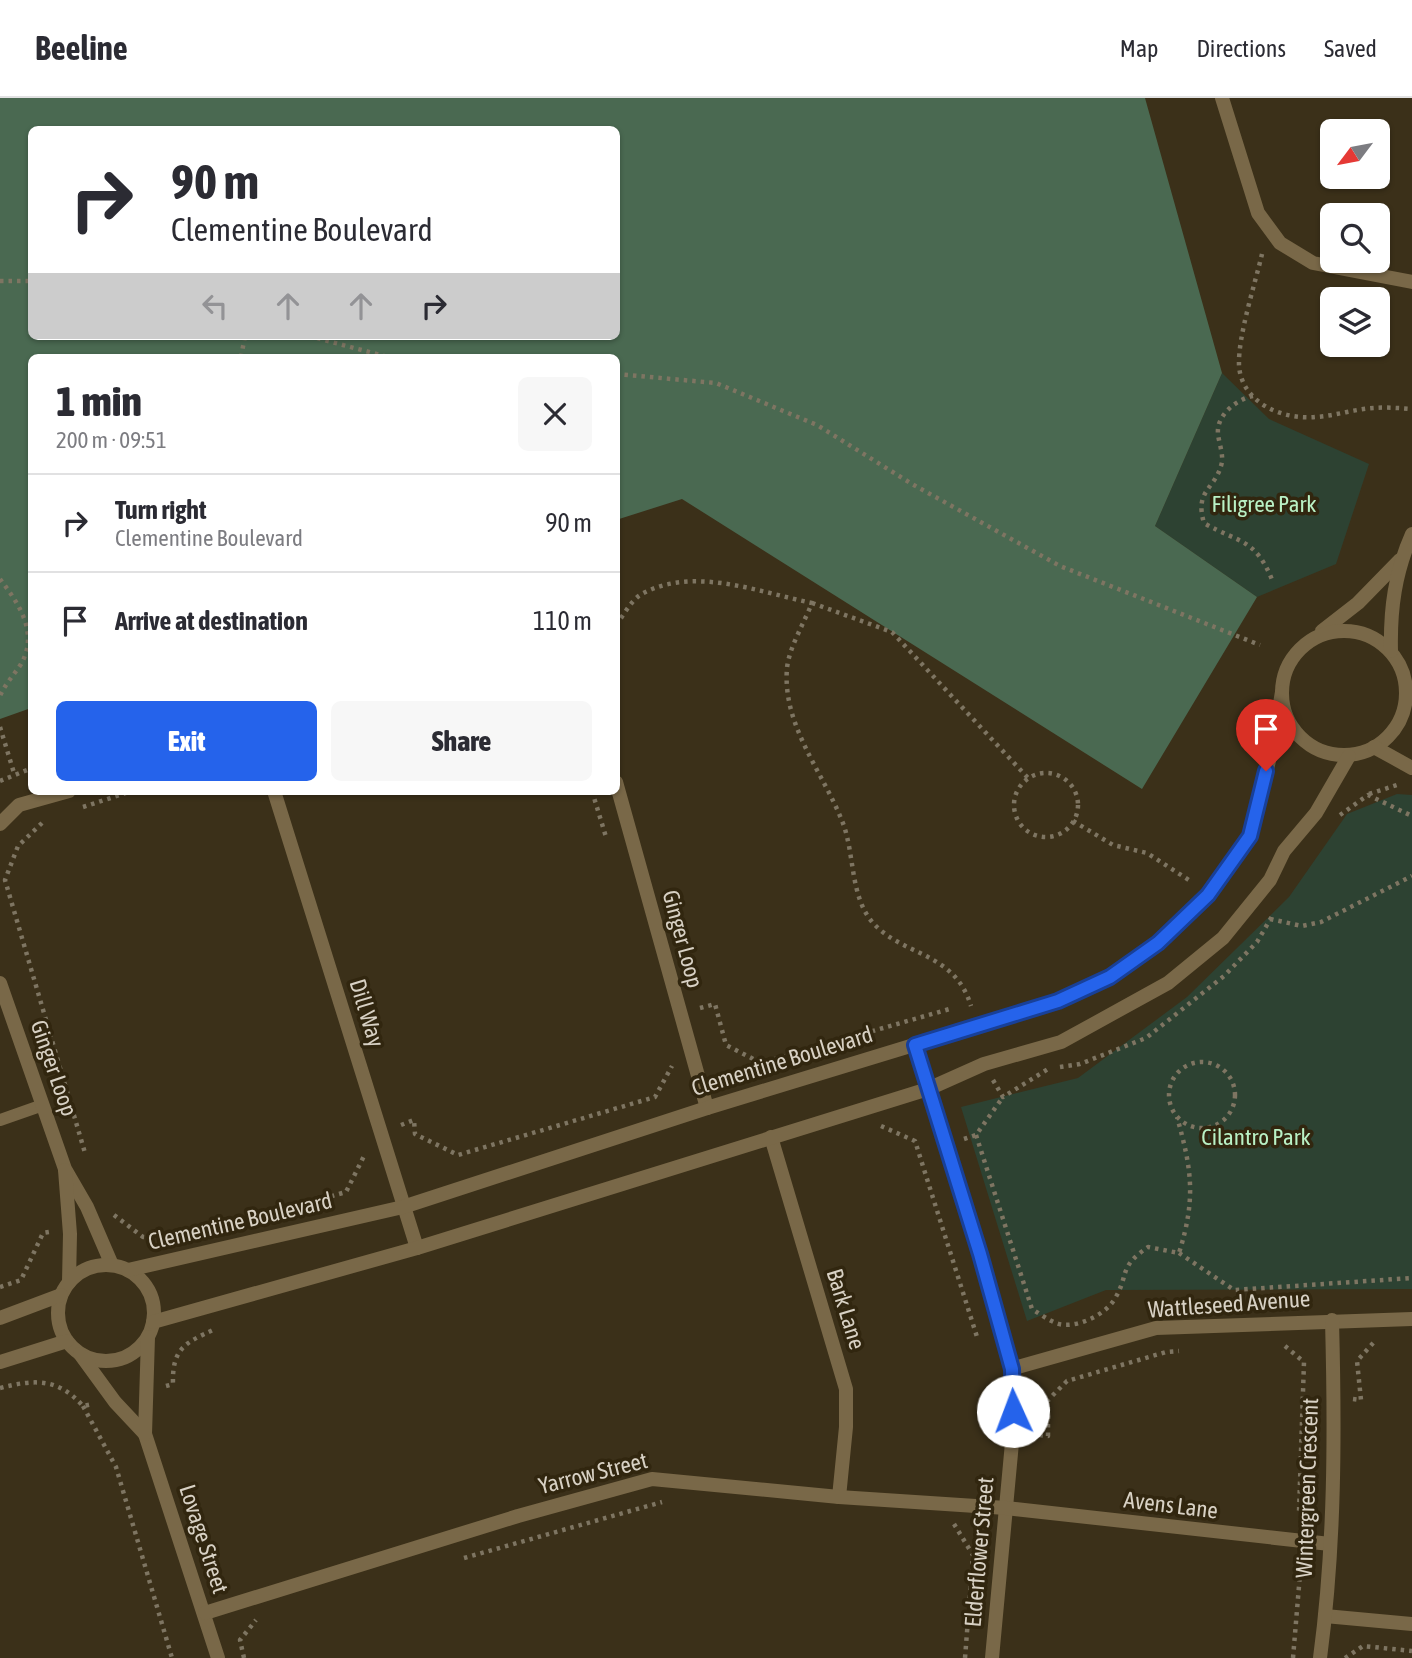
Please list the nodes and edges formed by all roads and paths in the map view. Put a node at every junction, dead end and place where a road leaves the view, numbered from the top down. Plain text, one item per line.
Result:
1 (1222, 98) edge
2 (1264, 244) dead end
3 (0, 281) edge
4 (28, 281) edge
5 (1412, 282) edge
6 (324, 340) edge
7 (377, 354) edge
8 (620, 374) edge
9 (1253, 396) junction
10 (1412, 409) edge
11 (1412, 534) edge
12 (1401, 559) junction
13 (0, 579) edge
14 (1273, 582) dead end
15 (812, 603) junction
16 (620, 620) edge
17 (1313, 639) junction
18 (28, 640) edge
19 (1261, 645) dead end
20 (28, 646) edge
21 (1391, 651) junction
22 (1407, 672) edge
23 (1282, 692) junction
24 (0, 696) edge
25 (0, 727) edge
26 (1374, 747) junction
27 (1349, 756) junction
28 (1412, 768) edge
29 (28, 769) edge
30 (14, 773) junction
31 (1028, 778) junction
32 (0, 781) edge
33 (1398, 784) dead end
34 (55, 795) edge
35 (120, 795) edge
36 (275, 795) edge
37 (593, 795) edge
38 (620, 795) edge
39 (1368, 795) junction
40 (79, 809) dead end
41 (1412, 816) edge
42 (1073, 821) junction
43 (44, 822) dead end
44 (0, 824) edge
45 (1332, 826) dead end
46 (609, 844) dead end
47 (1412, 877) edge
48 (1192, 882) dead end
49 (1270, 919) dead end
50 (0, 983) edge
51 (970, 1003) junction
52 (680, 1014) junction
53 (975, 1025) junction
54 (915, 1045) junction
55 (675, 1060) dead end
56 (928, 1089) junction
57 (1003, 1097) dead end
58 (43, 1105) junction
59 (707, 1108) junction
60 (1177, 1117) junction
61 (0, 1120) edge
62 (879, 1126) dead end
63 (380, 1132) junction
64 (771, 1137) junction
65 (88, 1163) dead end
66 (65, 1169) junction
67 (107, 1205) dead end
68 (403, 1207) junction
69 (283, 1210) dead end
70 (169, 1239) dead end
71 (417, 1248) junction
72 (1178, 1253) junction
73 (112, 1265) junction
74 (128, 1270) junction
75 (1412, 1278) edge
76 (69, 1282) junction
77 (61, 1295) junction
78 (0, 1318) edge
79 (1412, 1319) edge
80 (1332, 1320) junction
81 (153, 1322) junction
82 (226, 1324) dead end
83 (148, 1337) junction
84 (1376, 1340) dead end
85 (67, 1341) junction
86 (1282, 1344) dead end
87 (980, 1345) dead end
88 (1192, 1350) dead end
89 (78, 1352) junction
90 (0, 1362) edge
91 (1012, 1369) junction
92 (0, 1388) edge
93 (148, 1390) junction
94 (990, 1395) dead end
95 (1303, 1398) junction
96 (1334, 1398) junction
97 (113, 1399) junction
98 (83, 1406) junction
99 (1013, 1432) junction
100 (145, 1434) junction
101 (839, 1497) junction
102 (667, 1501) dead end
103 (1006, 1508) junction
104 (952, 1520) dead end
105 (1307, 1544) junction
106 (1330, 1544) junction
107 (456, 1560) dead end
108 (205, 1613) junction
109 (259, 1616) dead end
110 (1325, 1616) junction
111 (1412, 1624) edge
112 (1412, 1651) edge
113 (172, 1658) edge
114 (218, 1658) edge
115 (244, 1658) edge
116 (965, 1658) edge
117 (992, 1658) edge
118 (1293, 1658) edge
119 (1320, 1658) edge
120 (1345, 1658) edge

1 - 5 street
2 - 9 path
3 - 4 path
6 - 7 path
8 - 19 path
9 - 10 path
9 - 14 path
11 - 12 street
12 - 17 street
12 - 21 street
13 - 18 path
15 - 16 path
15 - 31 path
15 - 51 path
17 - 21 street
17 - 23 street
20 - 24 path
21 - 22 street
22 - 26 street
23 - 27 street
23 - 53 street, Clementine Boulevard
25 - 30 path
26 - 27 street
26 - 28 street
27 - 56 street
29 - 30 path
30 - 32 path
31 - 42 path
31 - 42 path
33 - 39 path
34 - 44 street
35 - 40 path
36 - 63 street, Dill Way
37 - 46 path
38 - 52 street, Ginger Loop
39 - 41 path
39 - 45 path
42 - 48 path
43 - 65 path
47 - 49 path
50 - 58 street, Ginger Loop
51 - 52 path
51 - 53 path
52 - 59 street, Ginger Loop
53 - 54 street, Clementine Boulevard
54 - 56 street, Elderflower Street
54 - 59 street, Clementine Boulevard
55 - 63 path
56 - 64 street
56 - 91 street, Elderflower Street
57 - 72 path
58 - 61 lane
58 - 66 street, Ginger Loop
59 - 68 street, Clementine Boulevard
60 - 60 path
60 - 72 path
62 - 87 path
63 - 68 street, Dill Way
63 - 69 path
64 - 71 street
64 - 101 street, Bark Lane
66 - 73 street, Ginger Loop
66 - 76 street, Ginger Loop
67 - 70 path
68 - 71 street, Dill Way
68 - 74 street, Clementine Boulevard
71 - 81 street
72 - 75 path
73 - 74 street
73 - 76 street
74 - 81 street
76 - 77 street
77 - 78 street
77 - 85 street
79 - 80 street, Wattleseed Avenue
80 - 91 street, Wattleseed Avenue
80 - 96 street, Wintergreen Crescent
81 - 83 street
82 - 93 path
83 - 89 street
83 - 93 street, Lovage Street
84 - 96 path
85 - 89 street
85 - 90 street
86 - 95 path
88 - 99 path
89 - 97 street, Lovage Street
91 - 99 street, Elderflower Street
92 - 98 path
93 - 100 street, Lovage Street
94 - 99 path
95 - 96 path
95 - 105 path
96 - 106 street, Wintergreen Crescent
97 - 98 path
97 - 100 street, Lovage Street
98 - 113 path
99 - 103 street, Elderflower Street
100 - 108 street, Lovage Street
101 - 103 street, Yarrow Street
101 - 108 street, Yarrow Street
102 - 107 path
103 - 105 street, Avens Lane
103 - 117 street, Elderflower Street
104 - 116 path
105 - 106 street, Avens Lane
105 - 118 path
106 - 110 street, Wintergreen Crescent
108 - 114 street, Lovage Street
109 - 115 path
110 - 111 street
110 - 119 street, Wintergreen Crescent
112 - 120 path

